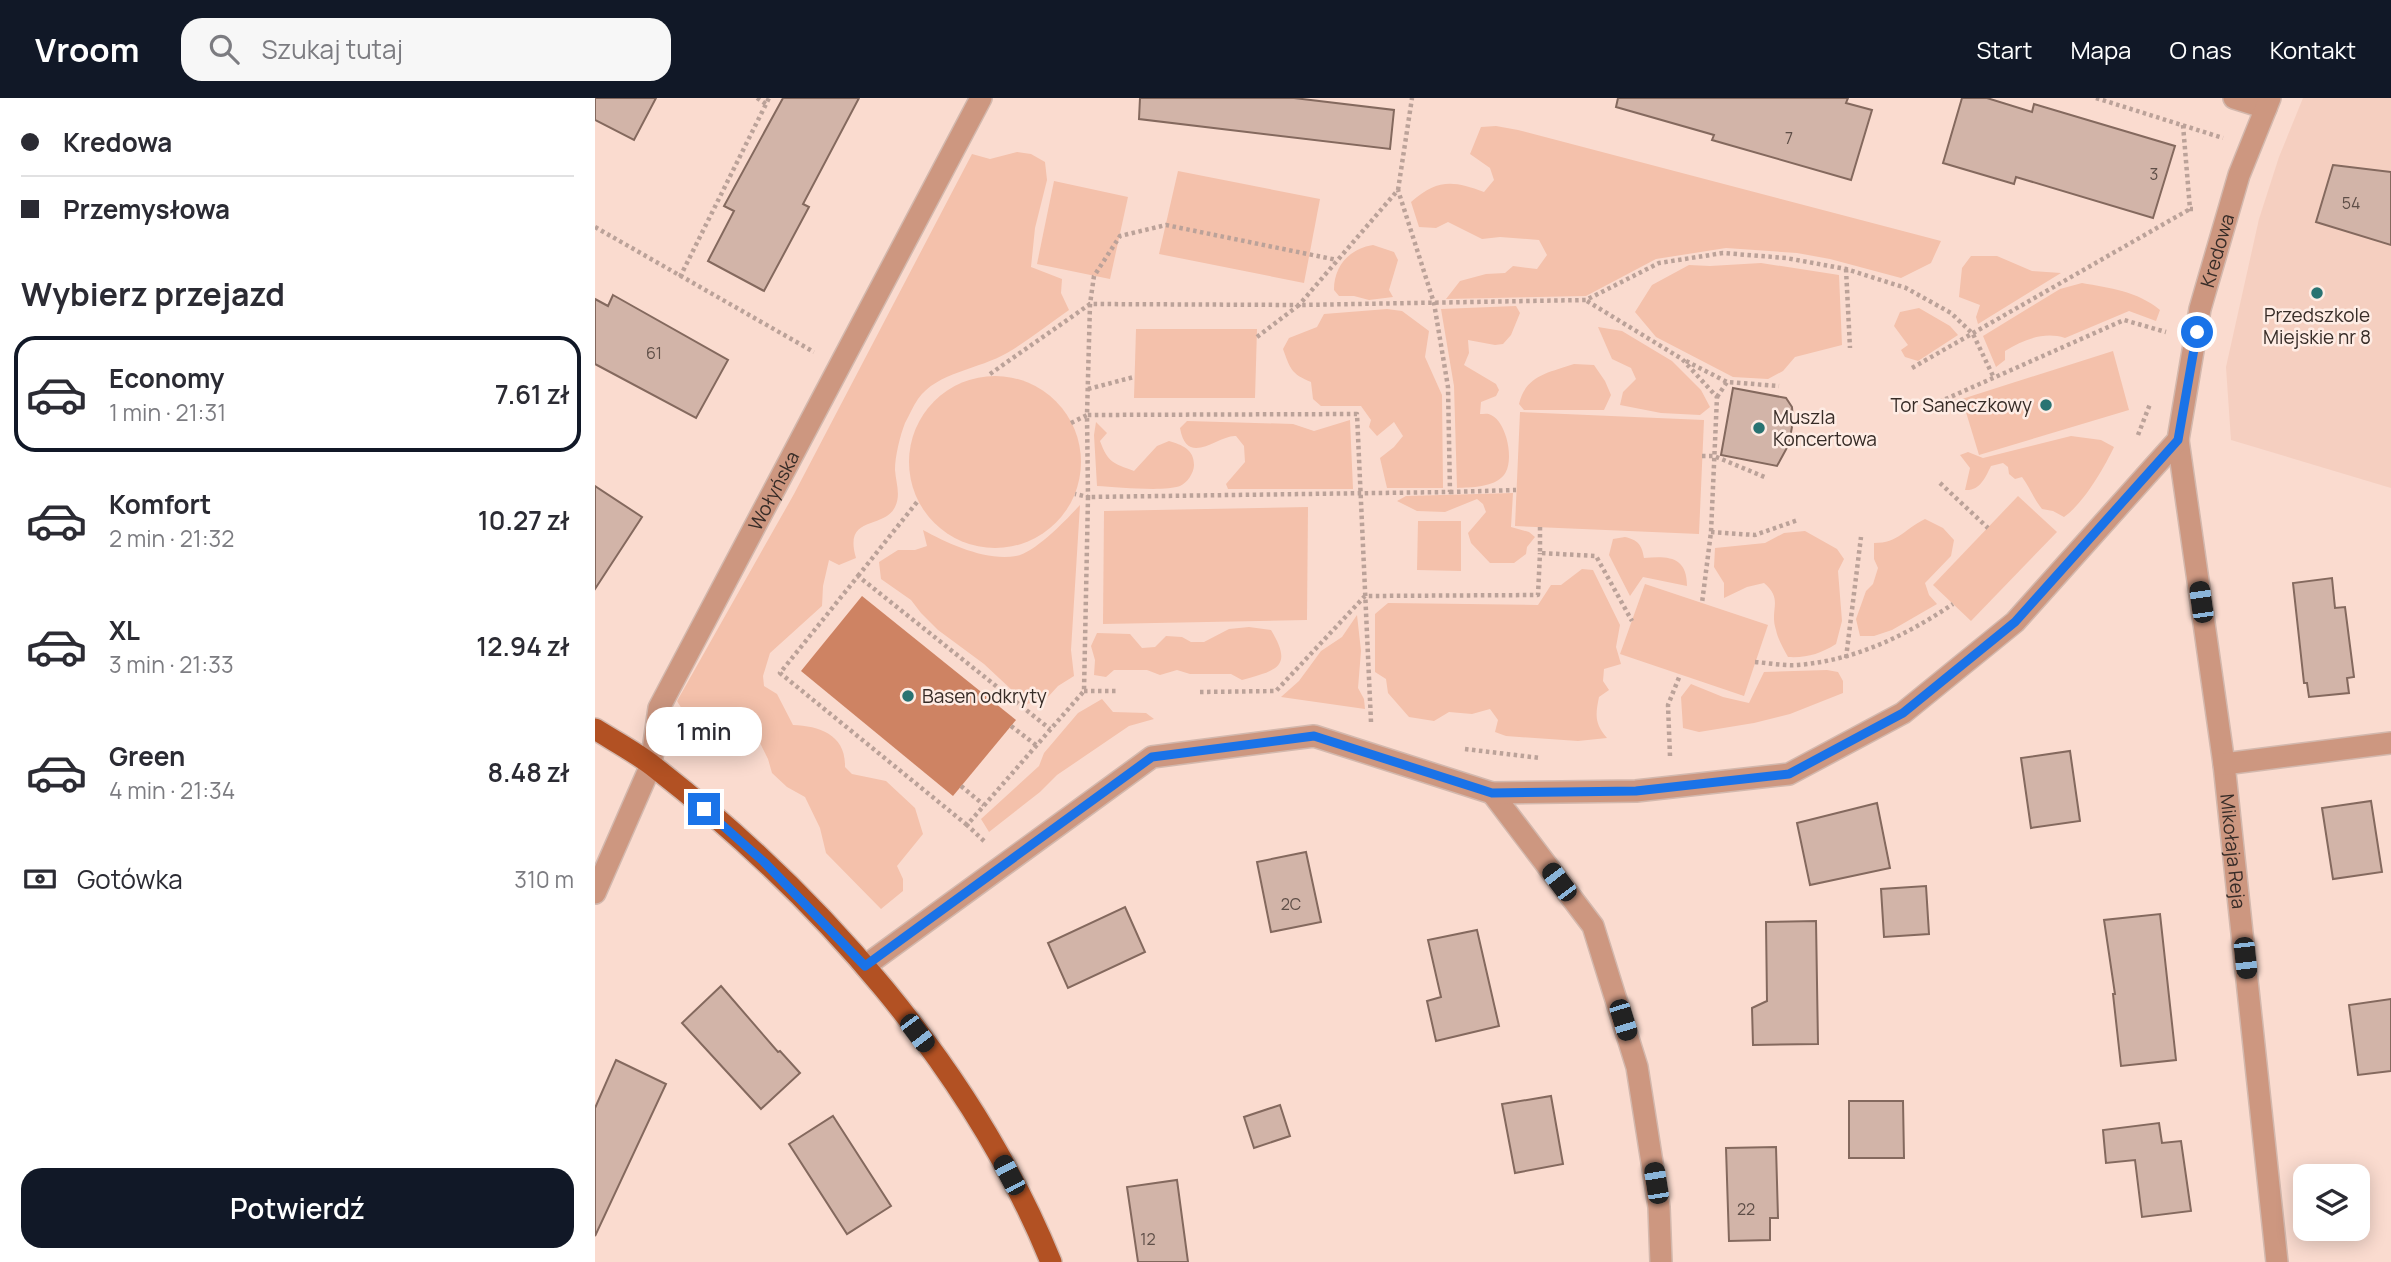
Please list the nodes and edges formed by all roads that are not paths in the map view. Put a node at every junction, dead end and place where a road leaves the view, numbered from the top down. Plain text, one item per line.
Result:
1 (981, 98) edge
2 (2234, 98) edge
3 (2268, 103) edge
4 (2178, 440) junction
5 (595, 729) edge
6 (2391, 743) edge
7 (2224, 764) junction
8 (652, 765) junction
9 (1492, 793) junction
10 (595, 893) edge
11 (865, 966) junction
12 (1051, 1262) edge
13 (1661, 1262) edge
14 (2277, 1262) edge

1 - 8 street, Wołyńska
2 - 3 street
3 - 4 street, Kredowa
4 - 7 street, Mikołaja Reja
4 - 9 street
5 - 8 main road
6 - 7 street
7 - 14 street, Mikołaja Reja
8 - 10 street, Wołyńska
8 - 11 main road
9 - 11 street
9 - 13 street
11 - 12 main road

